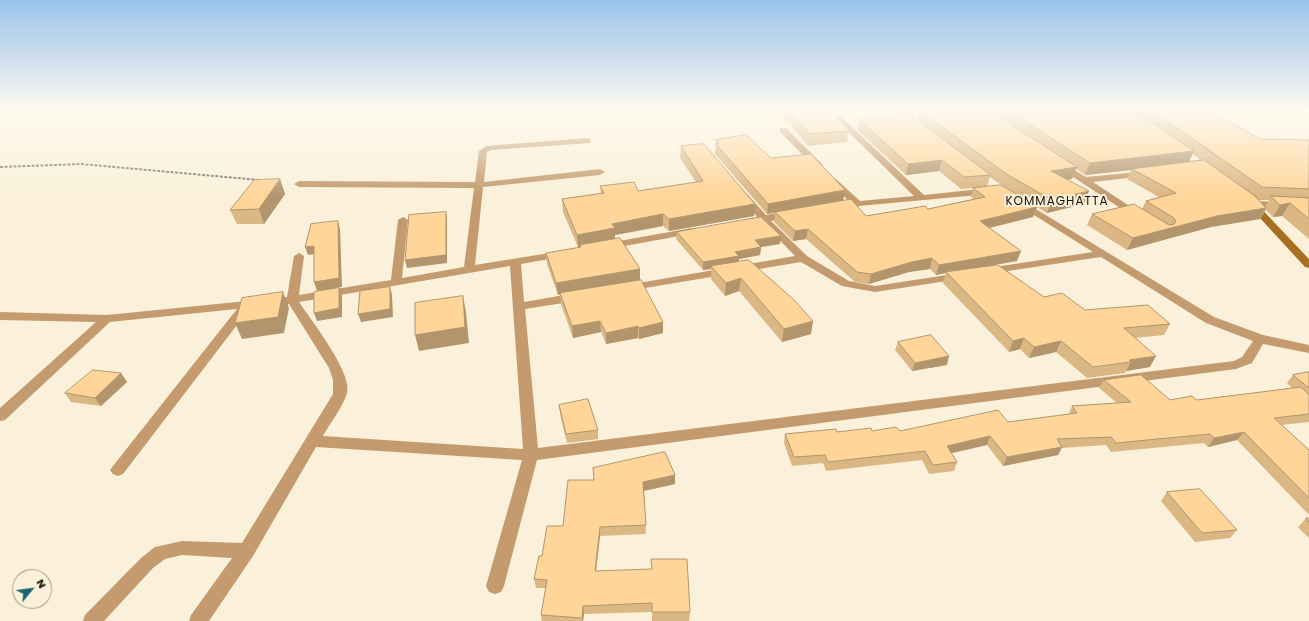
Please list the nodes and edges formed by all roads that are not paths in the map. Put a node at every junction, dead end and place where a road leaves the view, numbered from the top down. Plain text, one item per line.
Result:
1 (792, 138) edge
2 (859, 138) edge
3 (587, 141) dead end
4 (1056, 161) edge
5 (600, 172) dead end
6 (1153, 172) edge
7 (1083, 180) junction
8 (988, 181) edge
9 (299, 184) dead end
10 (479, 185) junction
11 (739, 189) edge
12 (1241, 196) edge
13 (921, 198) junction
14 (1014, 199) edge
15 (856, 203) junction
16 (1253, 204) junction
17 (1309, 206) edge
18 (826, 208) edge
19 (804, 212) edge
20 (764, 219) junction
21 (403, 220) dead end
22 (1145, 220) edge
23 (741, 223) edge
24 (702, 230) edge
25 (601, 248) edge
26 (570, 253) edge
27 (1102, 254) junction
28 (299, 256) dead end
29 (803, 258) junction
30 (515, 263) junction
31 (1309, 265) edge
32 (469, 271) junction
33 (396, 283) junction
34 (614, 290) edge
35 (590, 294) edge
36 (292, 300) junction
37 (248, 304) junction
38 (520, 306) junction
39 (0, 316) edge
40 (107, 319) junction
41 (1260, 339) junction
42 (1309, 349) edge
43 (0, 416) edge
44 (313, 441) junction
45 (531, 455) junction
46 (118, 470) dead end
47 (246, 551) junction
48 (495, 586) dead end
49 (92, 621) edge
50 (198, 621) edge

1 - 15 street
2 - 13 street
3 - 10 street
4 - 7 street
5 - 10 street
6 - 7 street
7 - 22 street
8 - 13 street
9 - 10 street
10 - 32 street
11 - 20 street
12 - 16 main road
13 - 15 street
14 - 27 street
15 - 18 street
16 - 17 street
16 - 31 main road
19 - 20 street
20 - 23 street
20 - 29 street
21 - 33 street
24 - 25 street
26 - 30 street
27 - 29 street
27 - 41 street
28 - 36 street
29 - 34 street
30 - 32 street
30 - 38 street
32 - 33 street
33 - 36 street
35 - 38 street
36 - 37 street
36 - 44 street
37 - 40 street
37 - 46 street
38 - 45 street
39 - 40 street
40 - 43 street
41 - 42 street
41 - 45 street
44 - 45 street
44 - 47 street
45 - 48 street
47 - 49 street
47 - 50 street

